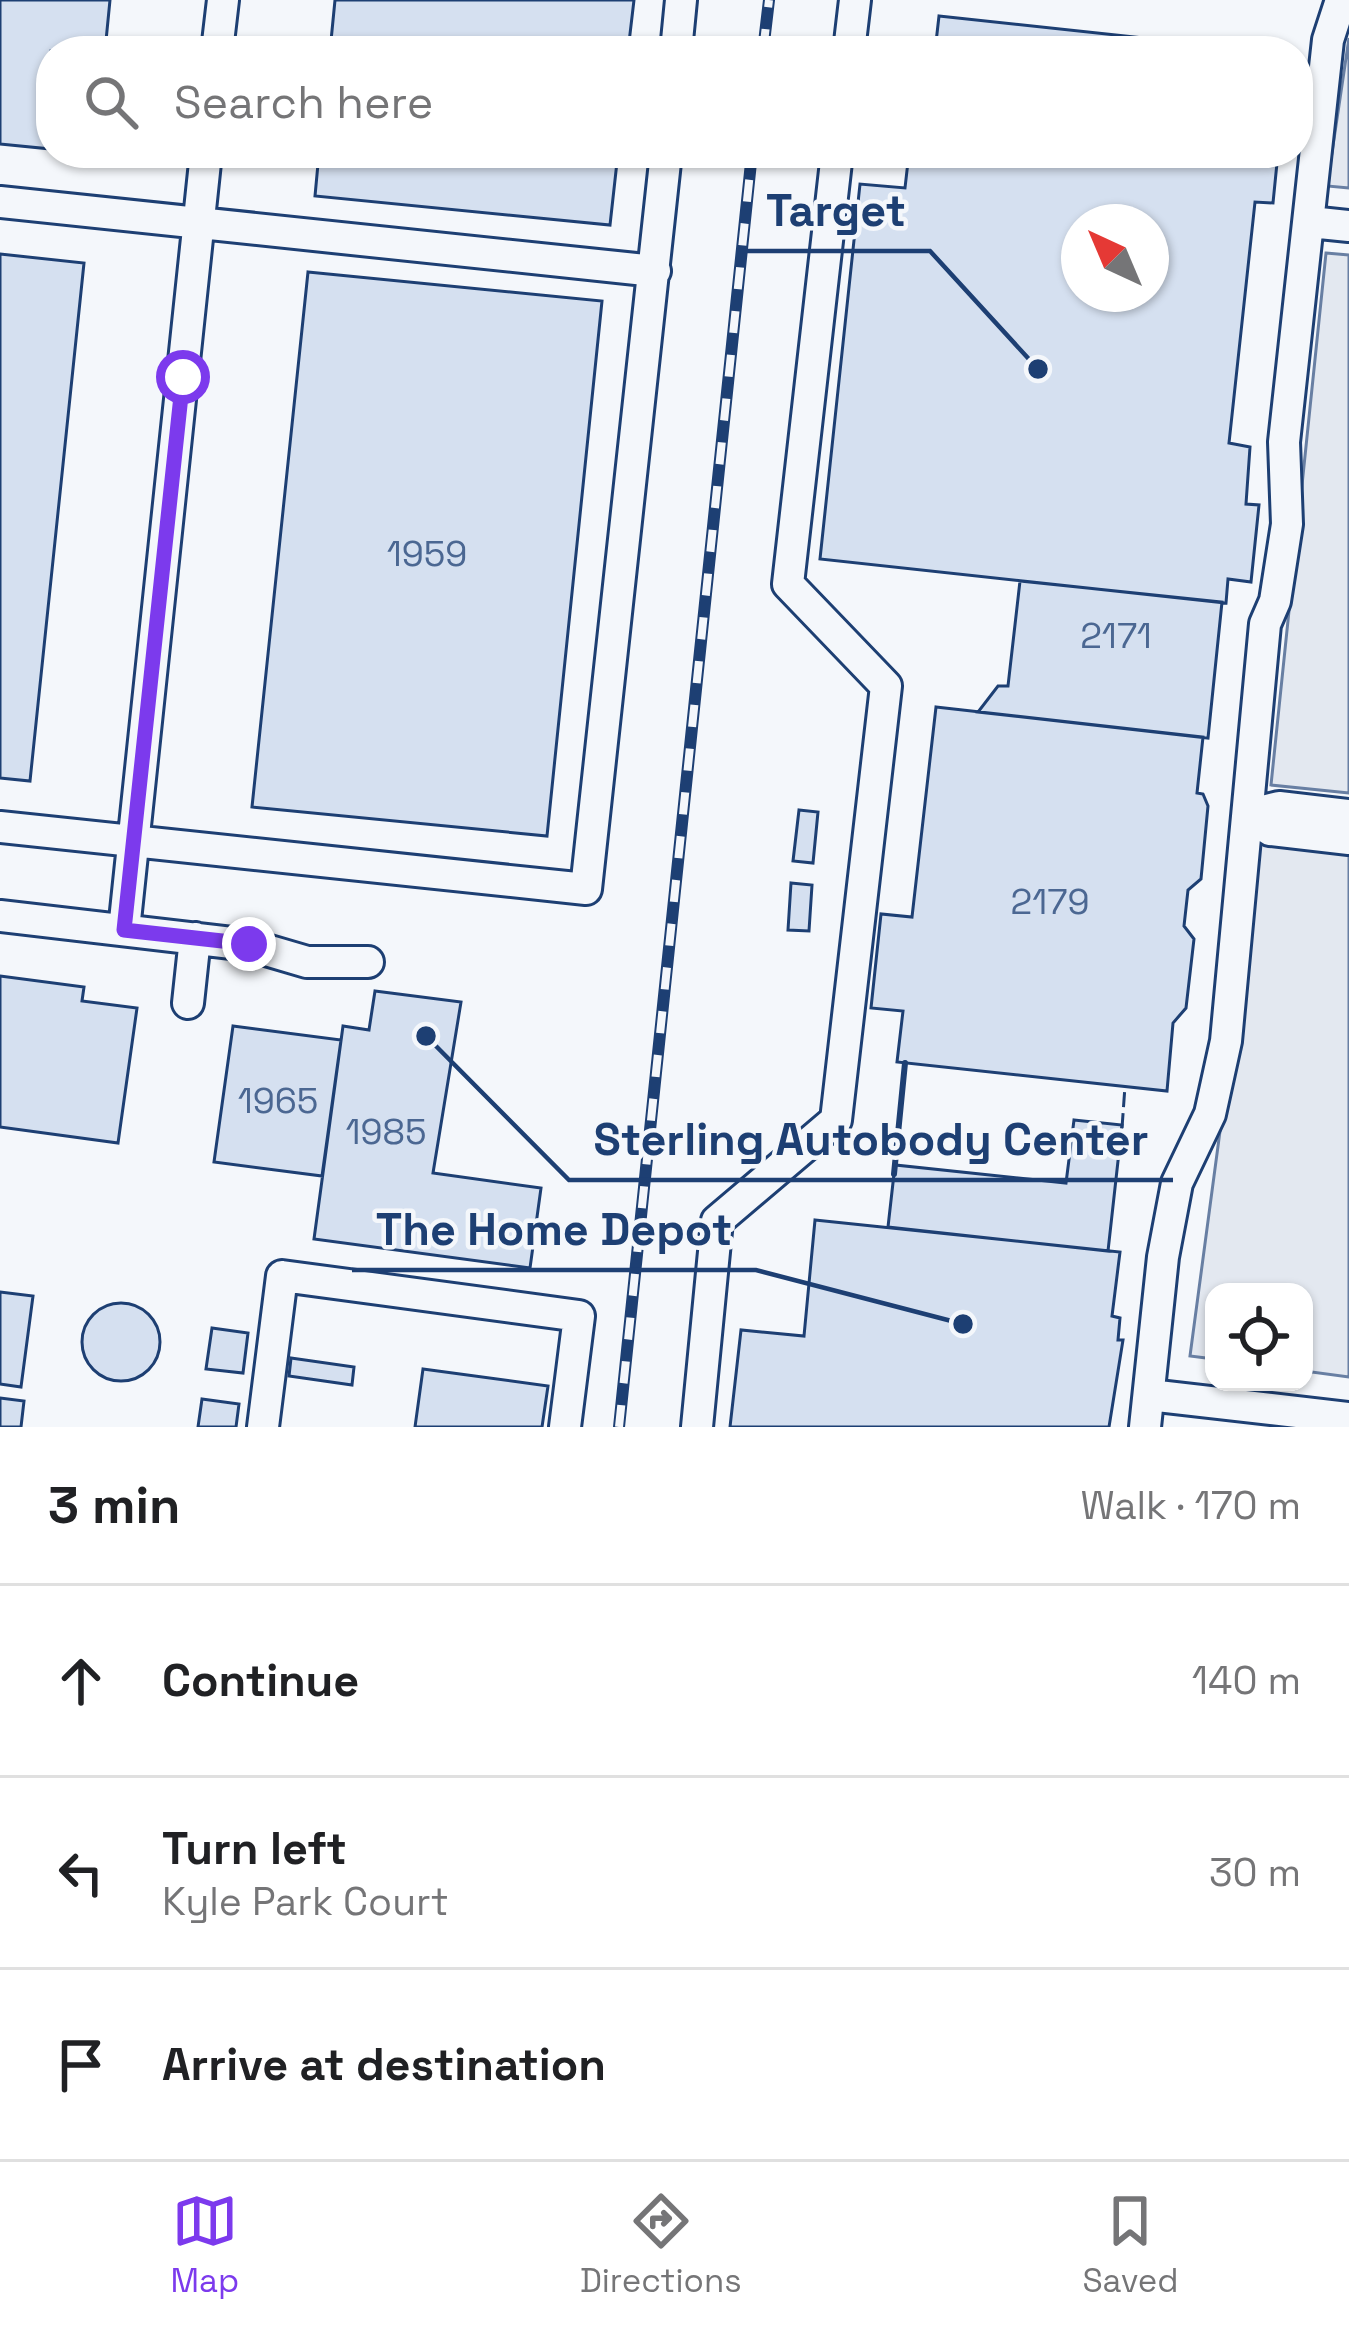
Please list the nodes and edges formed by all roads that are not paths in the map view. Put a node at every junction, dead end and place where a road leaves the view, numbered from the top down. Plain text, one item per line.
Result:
1 (223, 0) edge
2 (681, 0) edge
3 (855, 0) edge
4 (1340, 0) edge
5 (219, 36) edge
6 (677, 36) edge
7 (851, 36) edge
8 (204, 168) edge
9 (665, 168) edge
10 (835, 168) edge
11 (0, 202) edge
12 (1310, 222) junction
13 (199, 223) junction
14 (1349, 226) edge
15 (655, 271) junction
16 (1251, 814) junction
17 (1349, 815) edge
18 (0, 826) edge
19 (1349, 838) edge
20 (134, 841) junction
21 (0, 916) edge
22 (124, 930) junction
23 (195, 938) junction
24 (368, 962) dead end
25 (188, 1003) dead end
26 (1149, 1395) junction
27 (1349, 1418) edge
28 (262, 1427) edge
29 (565, 1427) edge
30 (697, 1427) edge
31 (1145, 1427) edge

1 - 5 street
2 - 6 street
3 - 7 street
4 - 12 street
8 - 13 street
9 - 15 street
10 - 30 street
11 - 13 street
12 - 14 street
12 - 16 street
13 - 15 street
13 - 20 street
15 - 20 street
16 - 17 street
16 - 19 street
16 - 26 street
18 - 20 street
20 - 22 street
21 - 22 street
22 - 23 street
23 - 24 street
23 - 25 street
26 - 27 street
26 - 31 street
28 - 29 street

